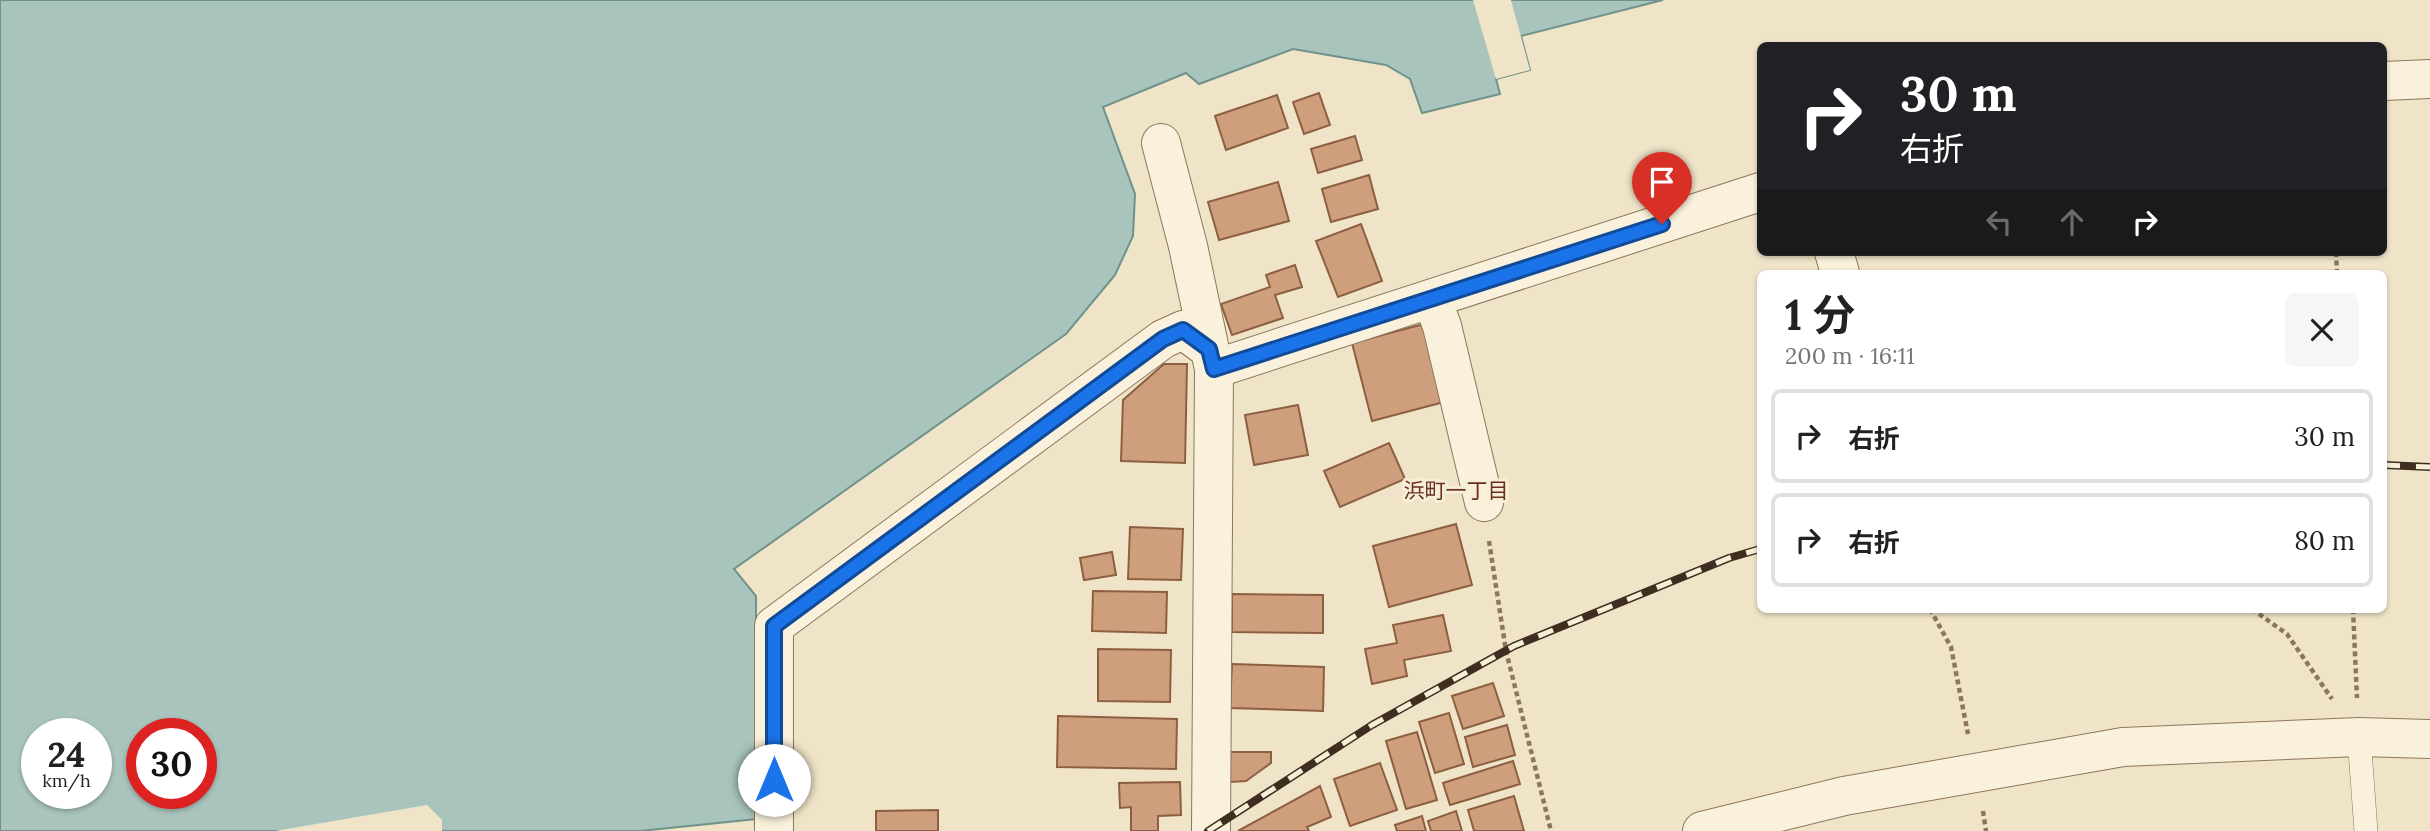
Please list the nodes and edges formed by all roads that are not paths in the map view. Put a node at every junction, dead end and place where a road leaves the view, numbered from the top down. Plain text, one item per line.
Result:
1 (2430, 79) edge
2 (2387, 81) edge
3 (1161, 143) dead end
4 (1757, 193) edge
5 (1432, 299) junction
6 (1212, 359) junction
7 (1484, 502) road end
8 (2359, 737) junction
9 (2430, 739) edge
10 (774, 831) edge
11 (1211, 831) edge
12 (1702, 831) edge
13 (2365, 831) edge

1 - 2 street
3 - 6 street
4 - 5 street
5 - 6 street
5 - 7 street
6 - 10 street
6 - 11 street
8 - 9 street
8 - 12 street
8 - 13 lane

